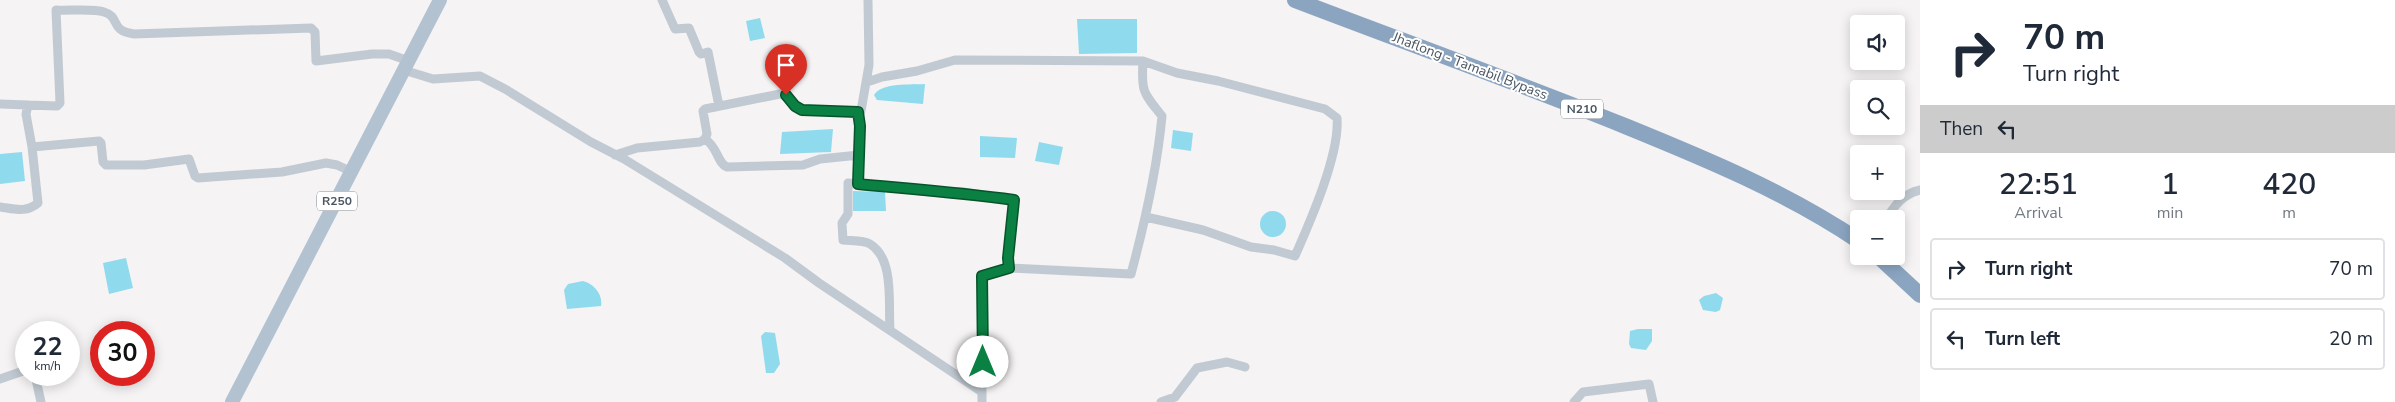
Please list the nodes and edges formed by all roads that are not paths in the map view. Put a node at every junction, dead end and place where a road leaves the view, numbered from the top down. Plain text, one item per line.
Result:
1 (440, 0) edge
2 (447, 0) edge
3 (662, 0) edge
4 (868, 0) edge
5 (1295, 0) edge
6 (1143, 61) junction
7 (409, 66) junction
8 (867, 82) junction
9 (0, 104) edge
10 (28, 105) junction
11 (719, 106) junction
12 (858, 112) junction
13 (705, 140) junction
14 (32, 147) junction
15 (615, 155) junction
16 (859, 155) junction
17 (352, 172) junction
18 (858, 184) junction
19 (1920, 190) edge
20 (0, 207) edge
21 (1892, 210) edge
22 (1146, 217) junction
23 (1850, 236) edge
24 (1888, 265) edge
25 (1009, 268) junction
26 (1920, 295) edge
27 (890, 330) junction
28 (1245, 367) dead end
29 (15, 373) edge
30 (0, 378) edge
31 (37, 386) edge
32 (982, 392) junction
33 (41, 402) edge
34 (232, 402) edge
35 (239, 402) edge
36 (982, 402) edge
37 (1161, 402) edge
38 (1574, 402) edge
39 (1653, 402) edge

1 - 7 main road, R250
2 - 7 main road, R250
3 - 11 street
4 - 8 street
5 - 23 highway, Jhaflong - Tamabil Bypass / N210
6 - 8 street
6 - 22 street
6 - 22 street
7 - 10 street
7 - 15 street
7 - 17 main road, R250
7 - 35 main road, R250
8 - 12 street
9 - 10 street
10 - 14 street
11 - 12 street
11 - 13 street
12 - 16 street
13 - 15 street
13 - 16 street
14 - 17 street
14 - 20 street
15 - 27 street
16 - 18 street
17 - 34 main road, R250
18 - 25 street
18 - 27 street
19 - 21 street
22 - 25 street
24 - 26 highway
25 - 32 street
27 - 32 street
28 - 37 street
29 - 30 street
31 - 33 street
32 - 36 street
38 - 39 street

